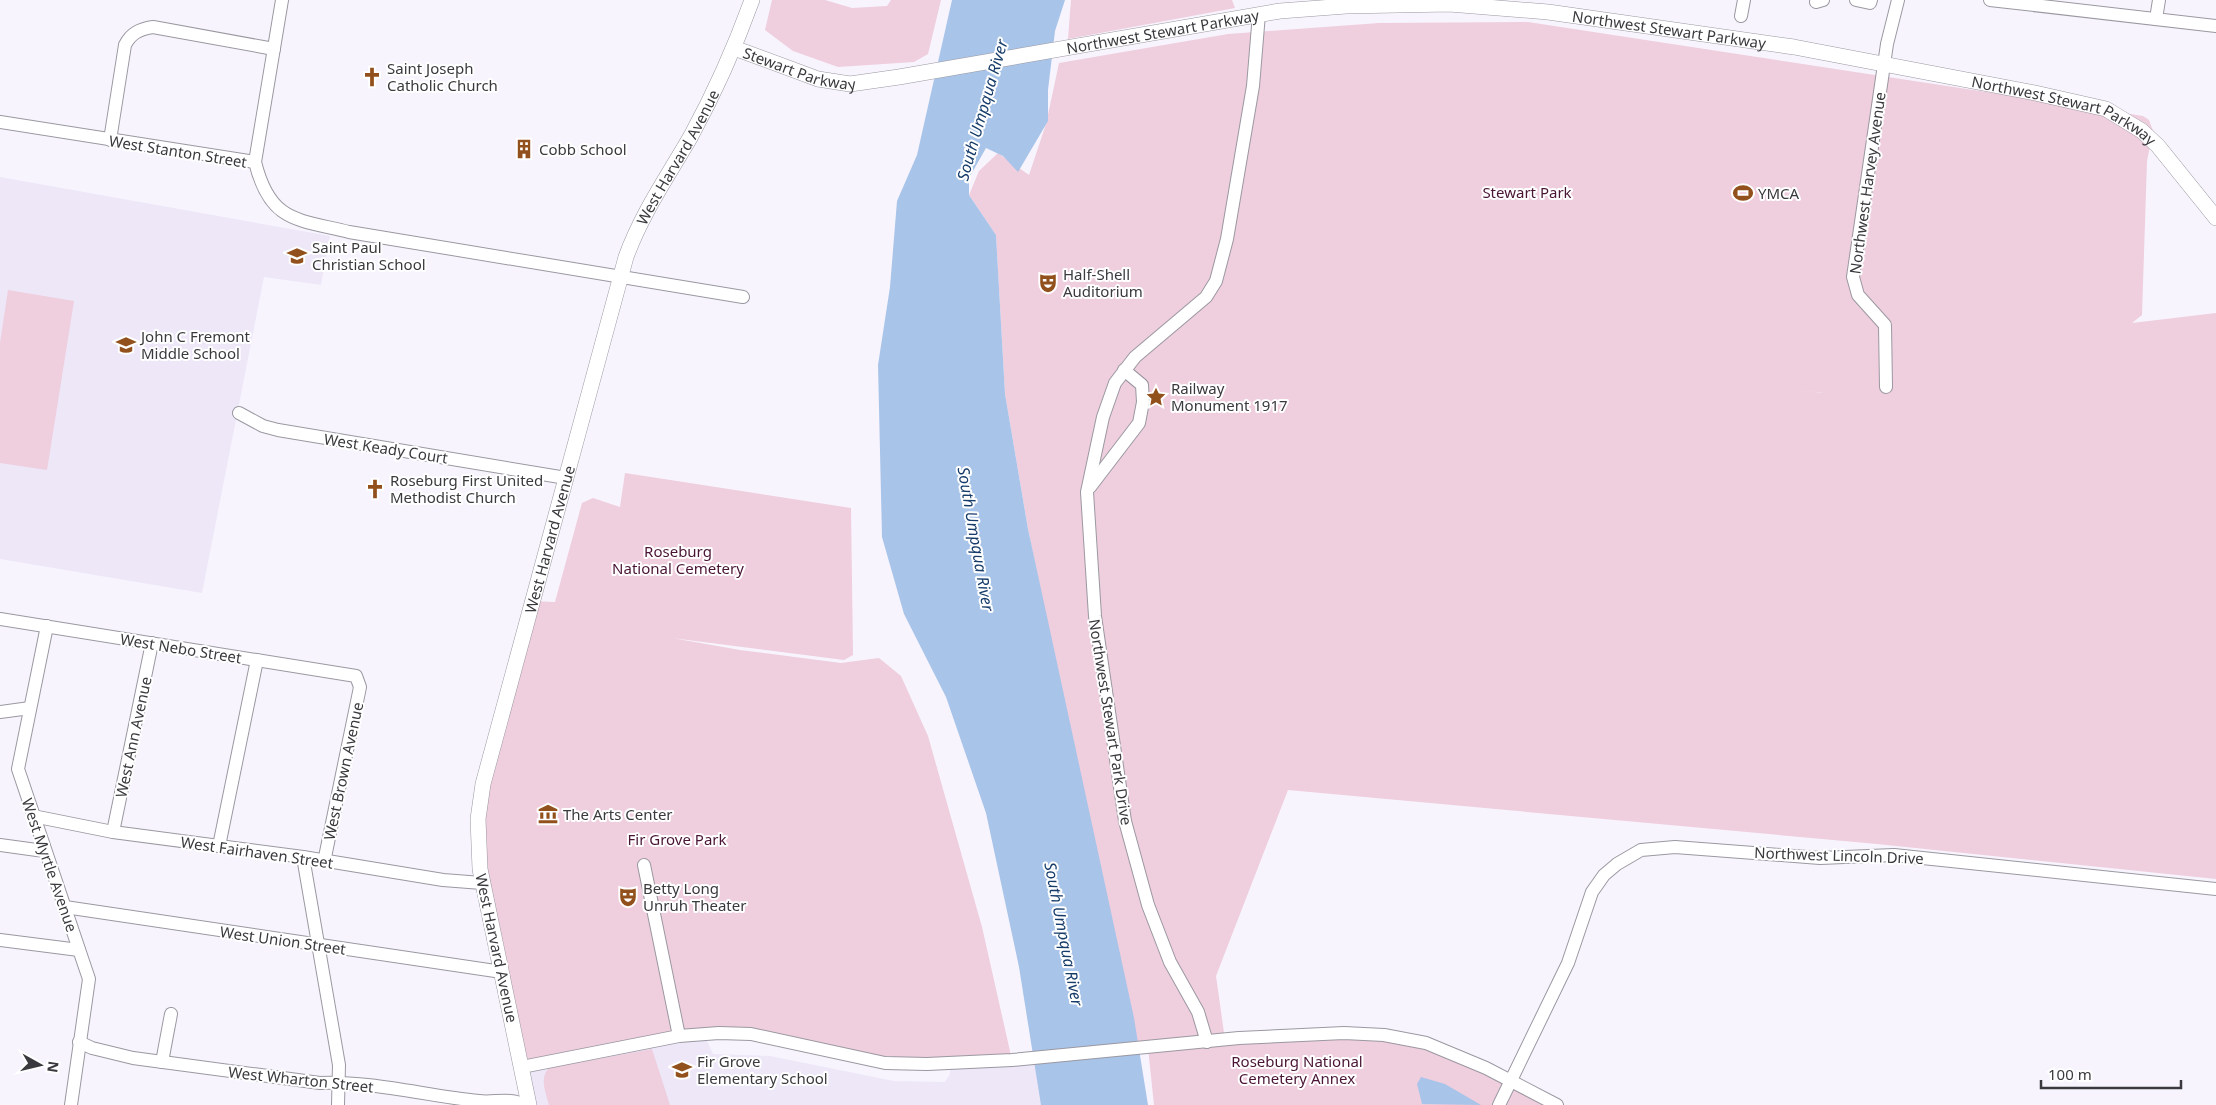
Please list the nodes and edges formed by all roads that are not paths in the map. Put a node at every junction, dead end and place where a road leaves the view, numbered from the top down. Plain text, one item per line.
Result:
1 (282, 0) edge
2 (752, 0) edge
3 (1744, 0) edge
4 (1856, 0) edge
5 (1898, 0) edge
6 (1990, 0) edge
7 (2159, 0) edge
8 (1874, 2) edge
9 (2036, 3) edge
10 (1259, 14) junction
11 (1741, 16) dead end
12 (2156, 19) junction
13 (2216, 26) edge
14 (734, 48) junction
15 (274, 49) junction
16 (1884, 63) junction
17 (865, 83) joint
18 (0, 122) edge
19 (110, 140) junction
20 (255, 162) junction
21 (2216, 218) edge
22 (620, 277) junction
23 (744, 297) dead end
24 (1124, 370) junction
25 (1886, 387) dead end
26 (239, 413) dead end
27 (566, 478) junction
28 (1087, 492) junction
29 (0, 619) edge
30 (47, 626) junction
31 (152, 643) junction
32 (257, 660) junction
33 (359, 681) joint
34 (30, 708) junction
35 (0, 712) edge
36 (33, 816) junction
37 (113, 832) junction
38 (0, 845) edge
39 (219, 846) junction
40 (44, 851) junction
41 (303, 857) junction
42 (324, 862) junction
43 (644, 865) dead end
44 (482, 883) junction
45 (2216, 889) edge
46 (65, 906) junction
47 (0, 940) edge
48 (318, 945) junction
49 (79, 950) junction
50 (502, 972) junction
51 (171, 1014) dead end
52 (679, 1036) junction
53 (79, 1042) junction
54 (1207, 1042) junction
55 (162, 1062) junction
56 (522, 1066) junction
57 (1511, 1080) junction
58 (340, 1083) junction
59 (71, 1105) edge
60 (338, 1105) edge
61 (524, 1105) edge
62 (529, 1105) edge
63 (1499, 1105) edge
64 (1558, 1105) edge

1 - 15 street
2 - 14 main road, West Harvard Avenue
3 - 11 street
4 - 8 street
5 - 16 street, Northwest Harvey Avenue
6 - 9 street
7 - 12 street
9 - 12 street
10 - 16 main road, Northwest Stewart Parkway
10 - 17 main road, Northwest Stewart Parkway
10 - 24 street, Northwest Stewart Park Drive
12 - 13 street
14 - 17 main road, Stewart Parkway
14 - 22 main road, West Harvard Avenue
15 - 19 street
15 - 20 street
16 - 21 main road, Northwest Stewart Parkway
16 - 25 street, Northwest Harvey Avenue
18 - 19 street, West Stanton Street
19 - 20 street, West Stanton Street
20 - 22 street, West Stanton Street
22 - 23 street, West Stanton Street
22 - 27 main road, West Harvard Avenue
24 - 28 street, Northwest Stewart Park Drive
24 - 28 street
26 - 27 street, West Keady Court
27 - 44 main road, West Harvard Avenue
28 - 54 street, Northwest Stewart Park Drive
29 - 30 street, West Nebo Street
30 - 31 street, West Nebo Street
30 - 34 street, West Myrtle Avenue
31 - 32 street, West Nebo Street
31 - 37 street, West Ann Avenue
32 - 33 street, West Nebo Street
32 - 39 street
33 - 42 street, West Brown Avenue
34 - 35 street
34 - 36 street, West Myrtle Avenue
36 - 37 street, West Fairhaven Street
36 - 40 street, West Myrtle Avenue
37 - 39 street, West Fairhaven Street
38 - 40 street
39 - 41 street, West Fairhaven Street
40 - 46 street, West Myrtle Avenue
41 - 42 street, West Fairhaven Street
41 - 48 street
42 - 44 street, West Fairhaven Street
43 - 52 street
44 - 50 main road, West Harvard Avenue
45 - 57 street, Northwest Lincoln Drive
46 - 48 street, West Union Street
46 - 49 street, West Myrtle Avenue
47 - 49 street
48 - 50 street, West Union Street
48 - 58 street
49 - 53 street, West Myrtle Avenue
50 - 56 main road, West Harvard Avenue
51 - 55 street
52 - 54 street
52 - 56 street
53 - 55 street, West Wharton Street
53 - 59 street, West Myrtle Avenue
54 - 57 street
55 - 58 street, West Wharton Street
56 - 62 main road, West Harvard Avenue
57 - 63 street, Northwest Lincoln Drive
57 - 64 street
58 - 60 street
58 - 61 street, West Wharton Street

